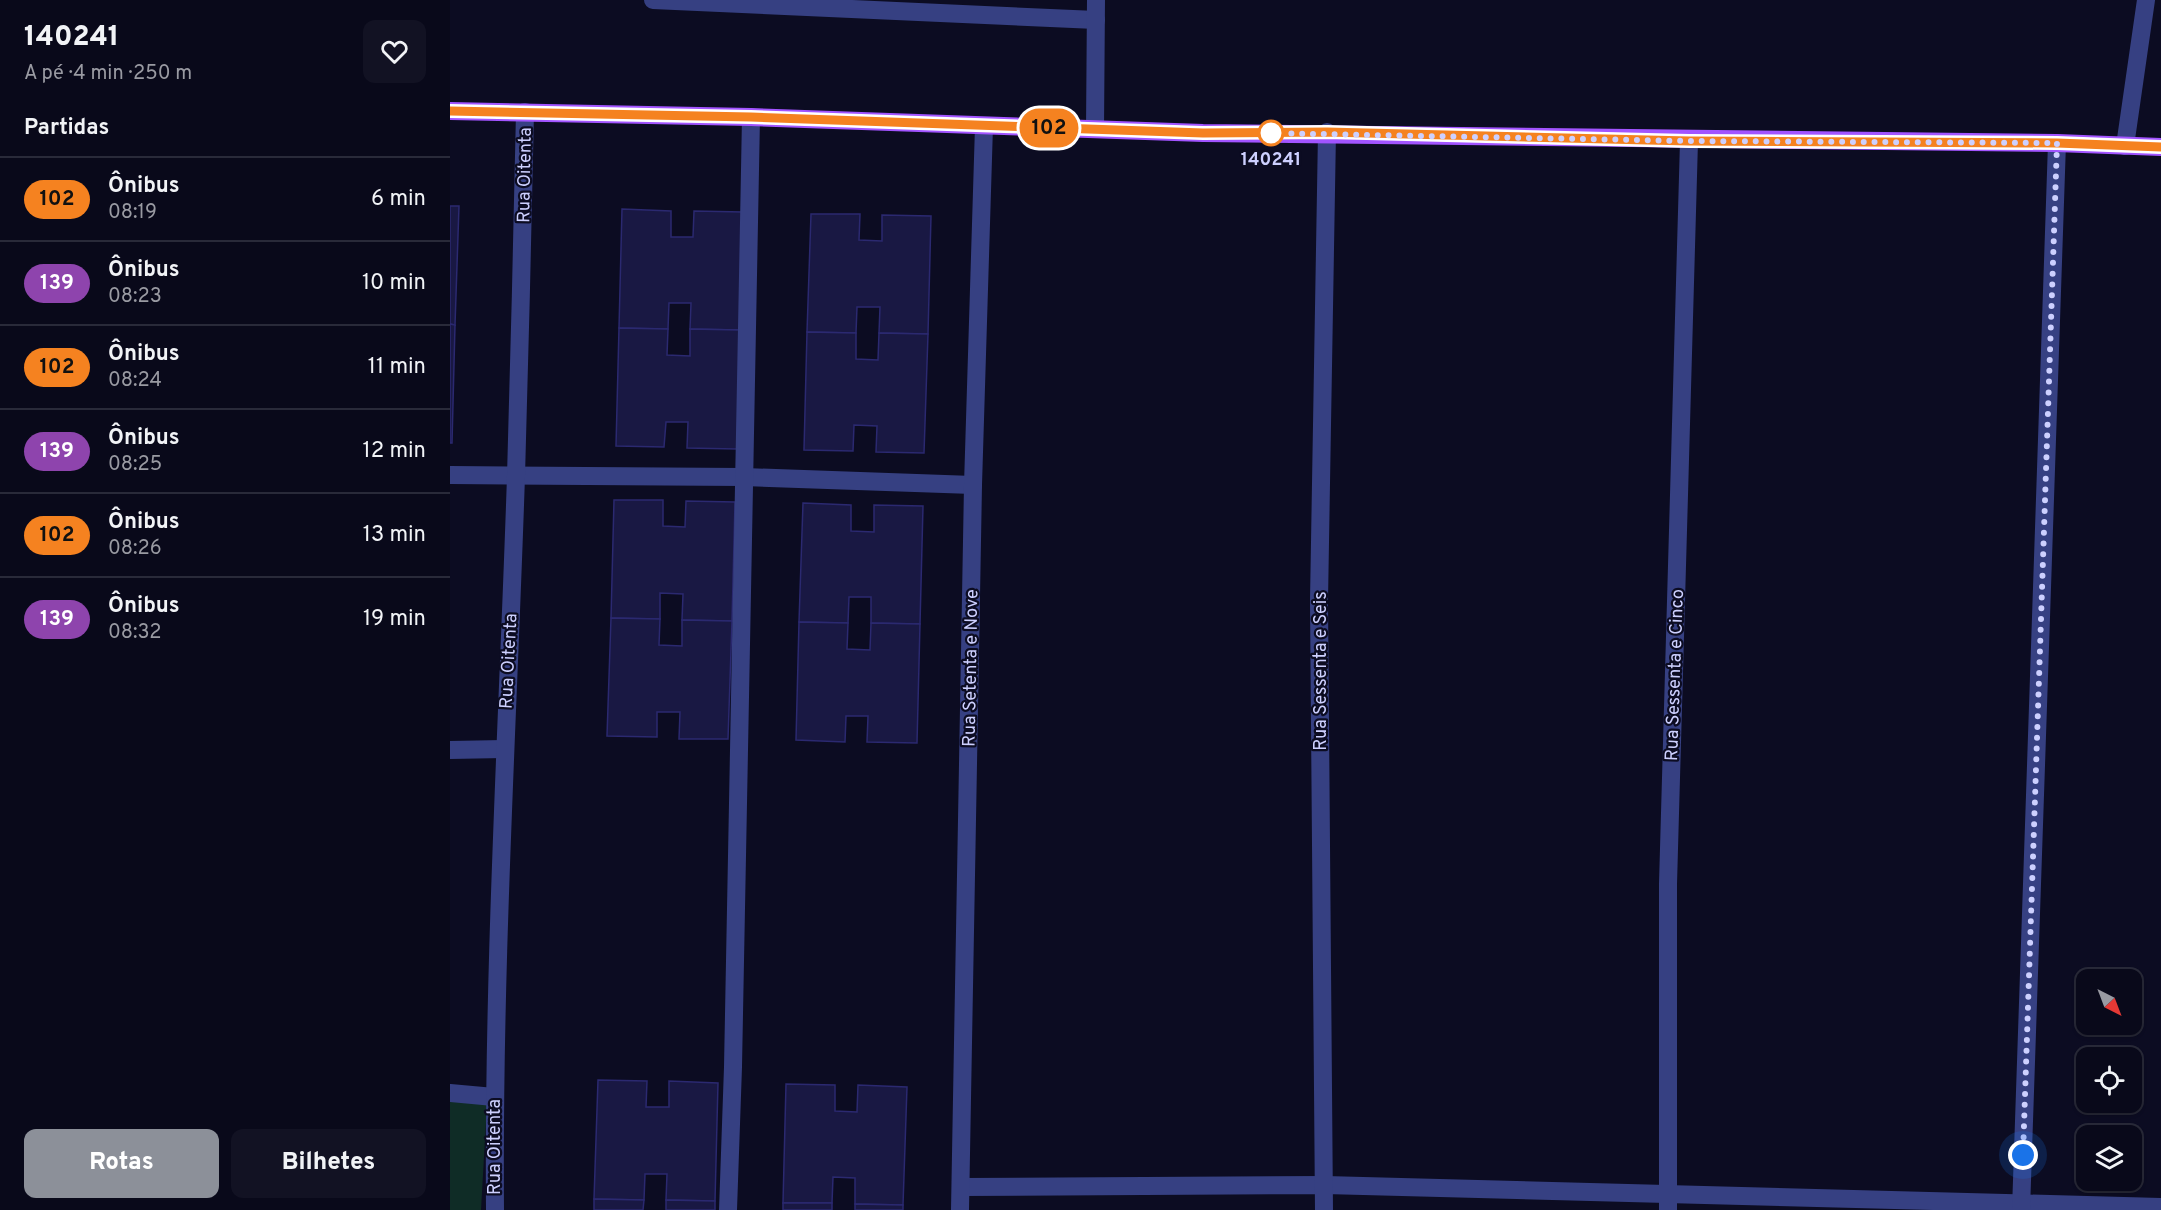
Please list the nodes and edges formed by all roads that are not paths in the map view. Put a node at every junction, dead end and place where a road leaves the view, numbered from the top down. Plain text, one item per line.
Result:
1 (653, 0) edge
2 (1096, 0) edge
3 (2146, 0) edge
4 (735, 2) edge
5 (1096, 20) junction
6 (450, 111) edge
7 (525, 112) junction
8 (751, 117) junction
9 (984, 126) junction
10 (1095, 129) junction
11 (1327, 132) junction
12 (1689, 141) junction
13 (2057, 143) junction
14 (2125, 146) junction
15 (2161, 147) edge
16 (450, 475) edge
17 (516, 477) junction
18 (744, 477) junction
19 (973, 485) junction
20 (504, 749) junction
21 (450, 750) edge
22 (450, 1093) edge
23 (494, 1098) junction
24 (1324, 1185) junction
25 (961, 1187) junction
26 (1668, 1202) edge
27 (2021, 1206) edge
28 (2161, 1207) edge
29 (495, 1210) edge
30 (728, 1210) edge
31 (960, 1210) edge
32 (1324, 1210) edge

1 - 4 street
2 - 5 street
3 - 14 street
4 - 5 street
5 - 10 street
6 - 7 main road
7 - 8 main road
7 - 17 street, Rua Oitenta
8 - 9 main road
8 - 18 street
9 - 10 main road
9 - 19 street, Rua Setenta e Nove
10 - 11 main road
11 - 12 main road
11 - 24 street, Rua Sessenta e Seis
12 - 13 main road
12 - 26 street, Rua Sessenta e Cinco
13 - 14 main road
13 - 27 street
14 - 15 main road
16 - 17 street
17 - 18 street
17 - 20 street, Rua Oitenta
18 - 19 street
18 - 30 street
19 - 25 street, Rua Setenta e Nove
20 - 21 street
20 - 23 street, Rua Oitenta
22 - 23 street
23 - 29 street, Rua Oitenta
24 - 25 street
24 - 26 street
24 - 32 street, Rua Sessenta e Seis
25 - 31 street, Rua Setenta e Nove
26 - 27 street
27 - 28 street

